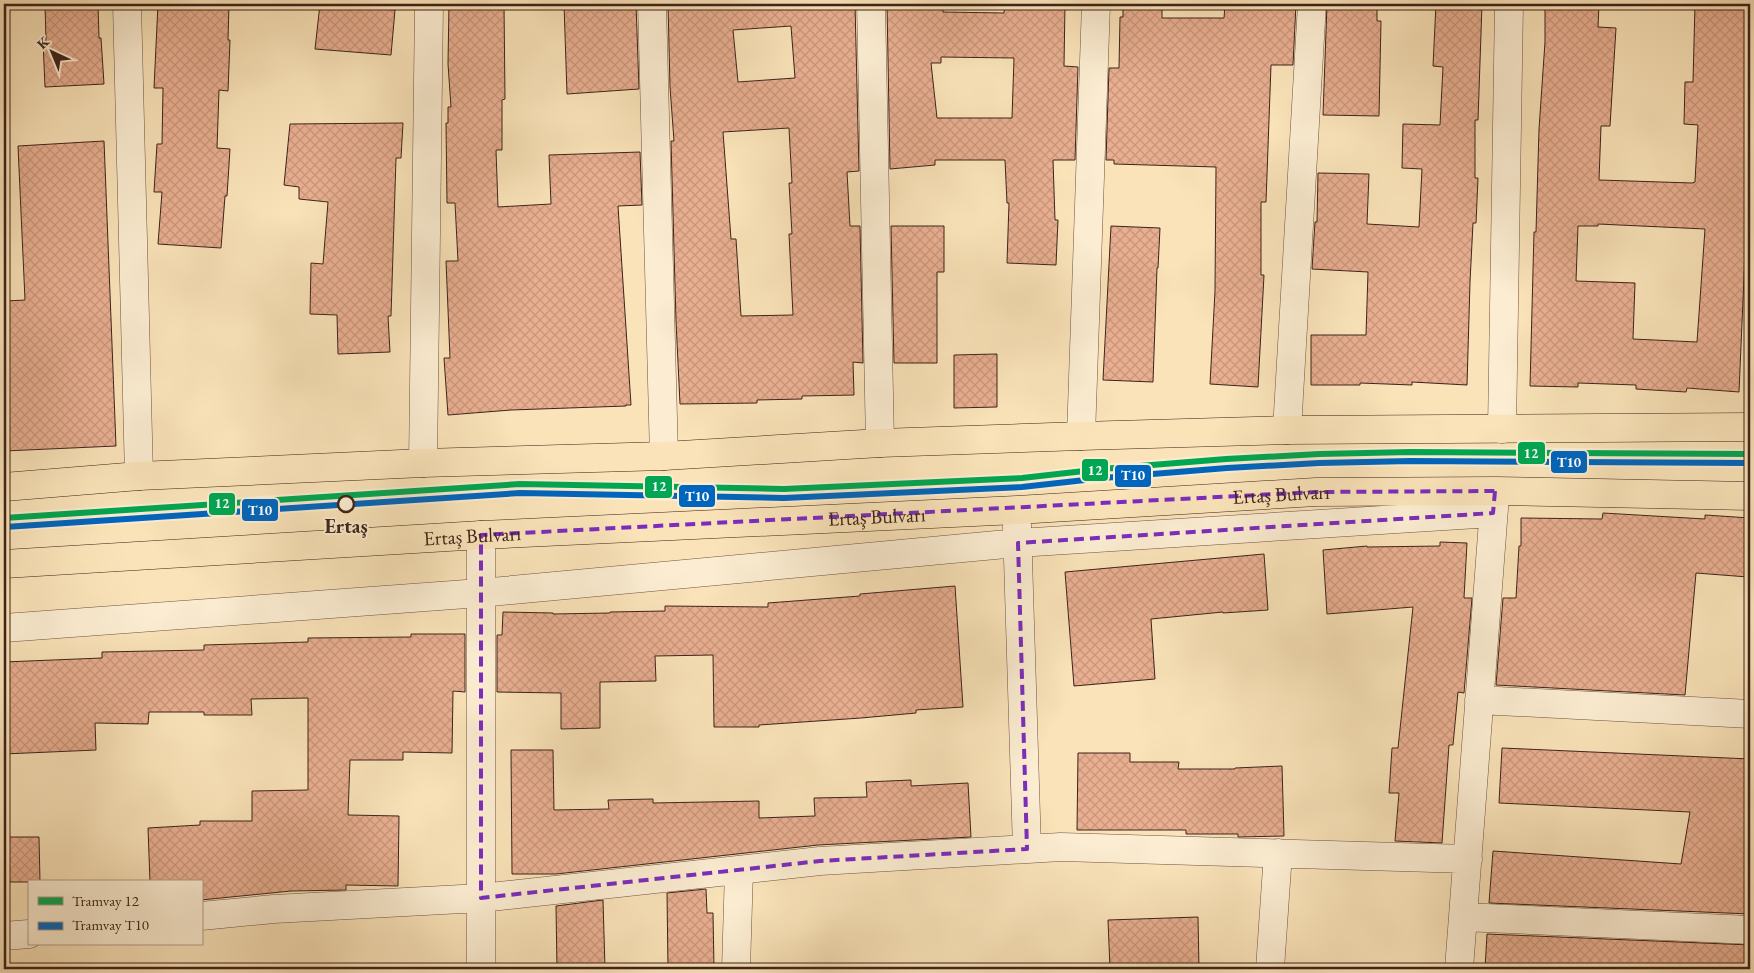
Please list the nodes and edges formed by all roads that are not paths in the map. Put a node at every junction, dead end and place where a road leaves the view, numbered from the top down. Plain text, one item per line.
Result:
1 (126, 4) edge
2 (429, 4) edge
3 (652, 4) edge
4 (871, 4) edge
5 (1096, 4) edge
6 (1312, 4) edge
7 (1510, 4) edge
8 (1750, 427) edge
9 (1502, 428) junction
10 (1287, 430) junction
11 (1081, 436) junction
12 (880, 443) junction
13 (664, 456) junction
14 (423, 463) junction
15 (139, 476) junction
16 (4, 487) edge
17 (1750, 496) edge
18 (1494, 502) junction
19 (1016, 510) junction
20 (480, 535) junction
21 (1018, 543) junction
22 (4, 564) edge
23 (480, 593) junction
24 (4, 628) edge
25 (1479, 700) junction
26 (1750, 714) edge
27 (1028, 849) junction
28 (1278, 853) junction
29 (1468, 858) junction
30 (739, 870) junction
31 (481, 898) junction
32 (202, 916) edge
33 (1463, 918) junction
34 (1750, 930) edge
35 (28, 934) edge
36 (4, 936) edge
37 (481, 969) edge
38 (736, 969) edge
39 (1270, 969) edge
40 (1459, 969) edge

1 - 15 street
2 - 14 street
3 - 13 street
4 - 12 street
5 - 11 street
6 - 10 street
7 - 9 street
8 - 9 main road
9 - 10 main road
10 - 11 main road
11 - 12 main road
12 - 13 main road
13 - 14 main road
14 - 15 main road
15 - 16 main road
17 - 18 main road, Ertaş Bulvarı
18 - 19 main road, Ertaş Bulvarı
18 - 21 street
18 - 25 street
19 - 20 main road, Ertaş Bulvarı
19 - 21 street
20 - 22 main road, Ertaş Bulvarı
20 - 23 street
21 - 23 street
21 - 27 street
23 - 24 street
23 - 31 street
25 - 26 street
25 - 29 street
27 - 28 street
27 - 30 street
28 - 29 street
28 - 39 street
29 - 33 street
30 - 31 street
30 - 38 street
31 - 32 street
31 - 37 street
33 - 34 street
33 - 40 street
35 - 36 street

